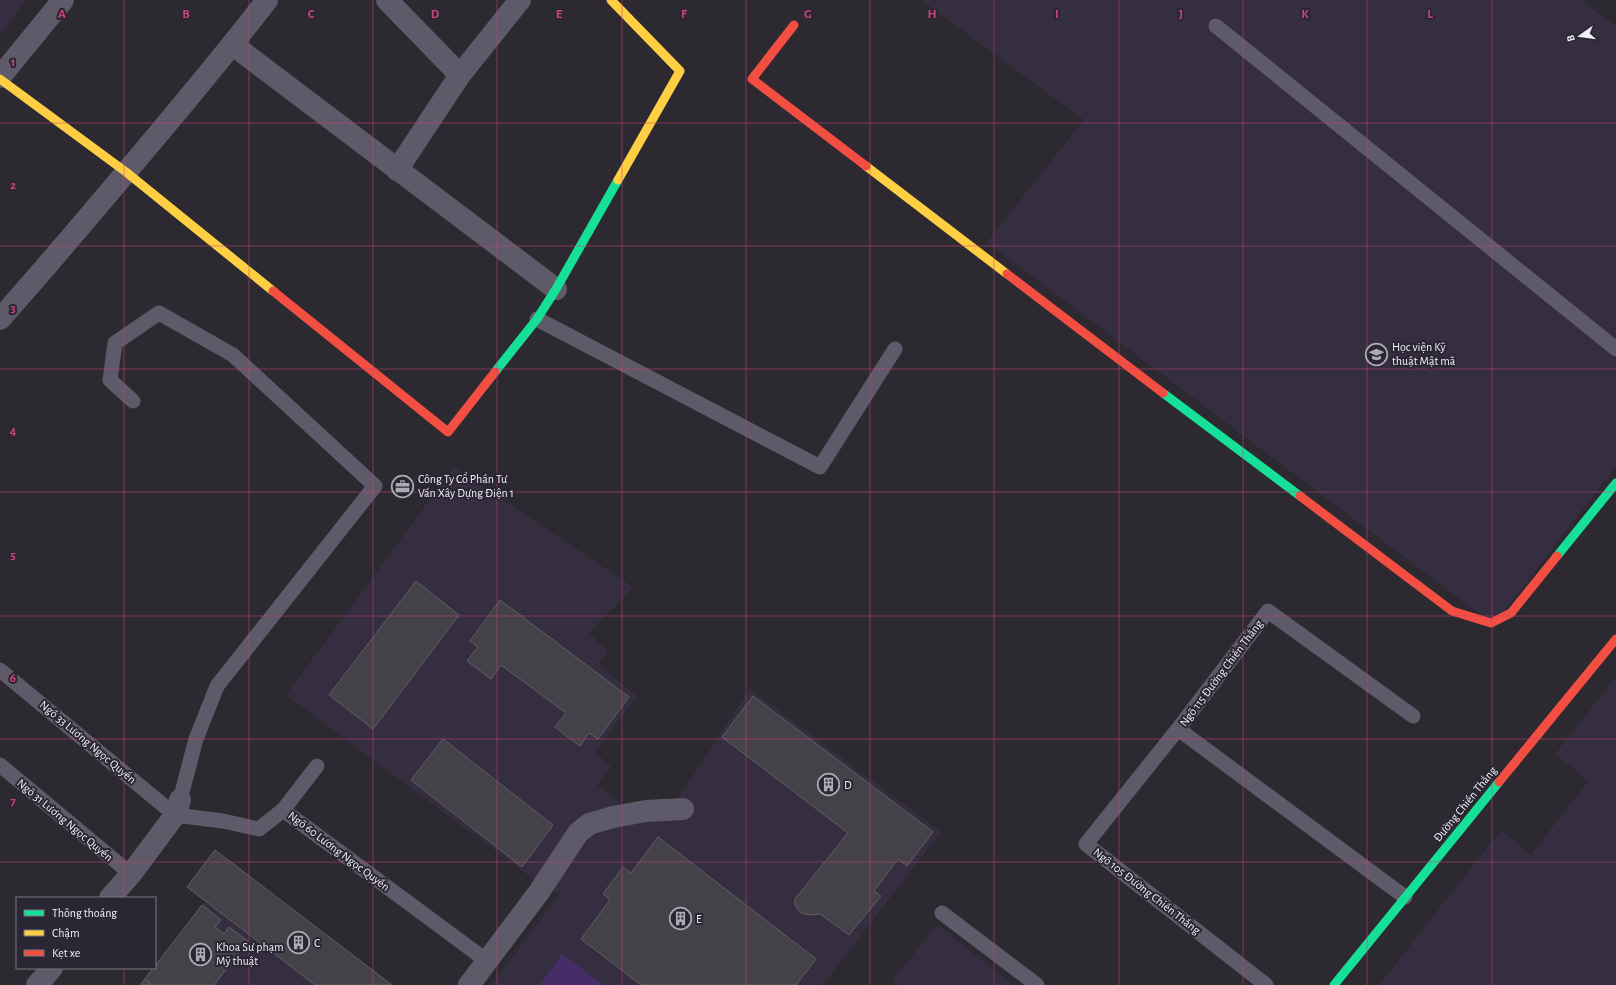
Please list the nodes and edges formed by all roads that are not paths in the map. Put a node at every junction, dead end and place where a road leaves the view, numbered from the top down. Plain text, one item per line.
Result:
1 (63, 0) edge
2 (267, 0) edge
3 (387, 0) edge
4 (520, 0) edge
5 (611, 0) edge
6 (794, 25) dead end
7 (1216, 26) dead end
8 (232, 45) junction
9 (460, 75) junction
10 (0, 78) edge
11 (397, 170) junction
12 (126, 172) junction
13 (556, 289) junction
14 (537, 318) junction
15 (0, 319) edge
16 (1616, 349) edge
17 (895, 350) dead end
18 (133, 401) dead end
19 (1616, 483) edge
20 (1616, 639) edge
21 (0, 670) edge
22 (1413, 716) dead end
23 (1178, 729) junction
24 (0, 765) edge
25 (316, 766) dead end
26 (177, 807) junction
27 (683, 809) dead end
28 (283, 810) junction
29 (131, 874) junction
30 (111, 897) edge
31 (1405, 897) junction
32 (942, 913) dead end
33 (487, 961) junction
34 (51, 969) edge
35 (37, 985) edge
36 (469, 985) edge
37 (1037, 985) edge
38 (1266, 985) edge
39 (1334, 985) edge

1 - 10 street
2 - 8 street
3 - 9 street
4 - 9 street
5 - 13 street
6 - 19 street
7 - 16 lane
8 - 11 street
8 - 12 street
9 - 11 street
10 - 12 street
11 - 13 street
12 - 14 street
12 - 15 street
13 - 14 street
14 - 17 lane
18 - 26 lane
20 - 31 street, Đường Chiến Thắng
21 - 26 lane, Ngõ 33 Lương Ngọc Quyến
22 - 23 lane, Ngõ 115 Đường Chiến Thắng
23 - 31 lane, Ngõ 115 Đường Chiến Thắng
23 - 38 lane, Ngõ 105 Đường Chiến Thắng
24 - 29 lane, Ngõ 31 Lương Ngọc Quyến
25 - 28 lane
26 - 28 lane, Ngõ 60 Lương Ngọc Quyến
26 - 29 street
27 - 33 street
28 - 33 lane, Ngõ 60 Lương Ngọc Quyến
29 - 30 street
31 - 39 street, Đường Chiến Thắng
32 - 37 lane
33 - 36 street
34 - 35 street

